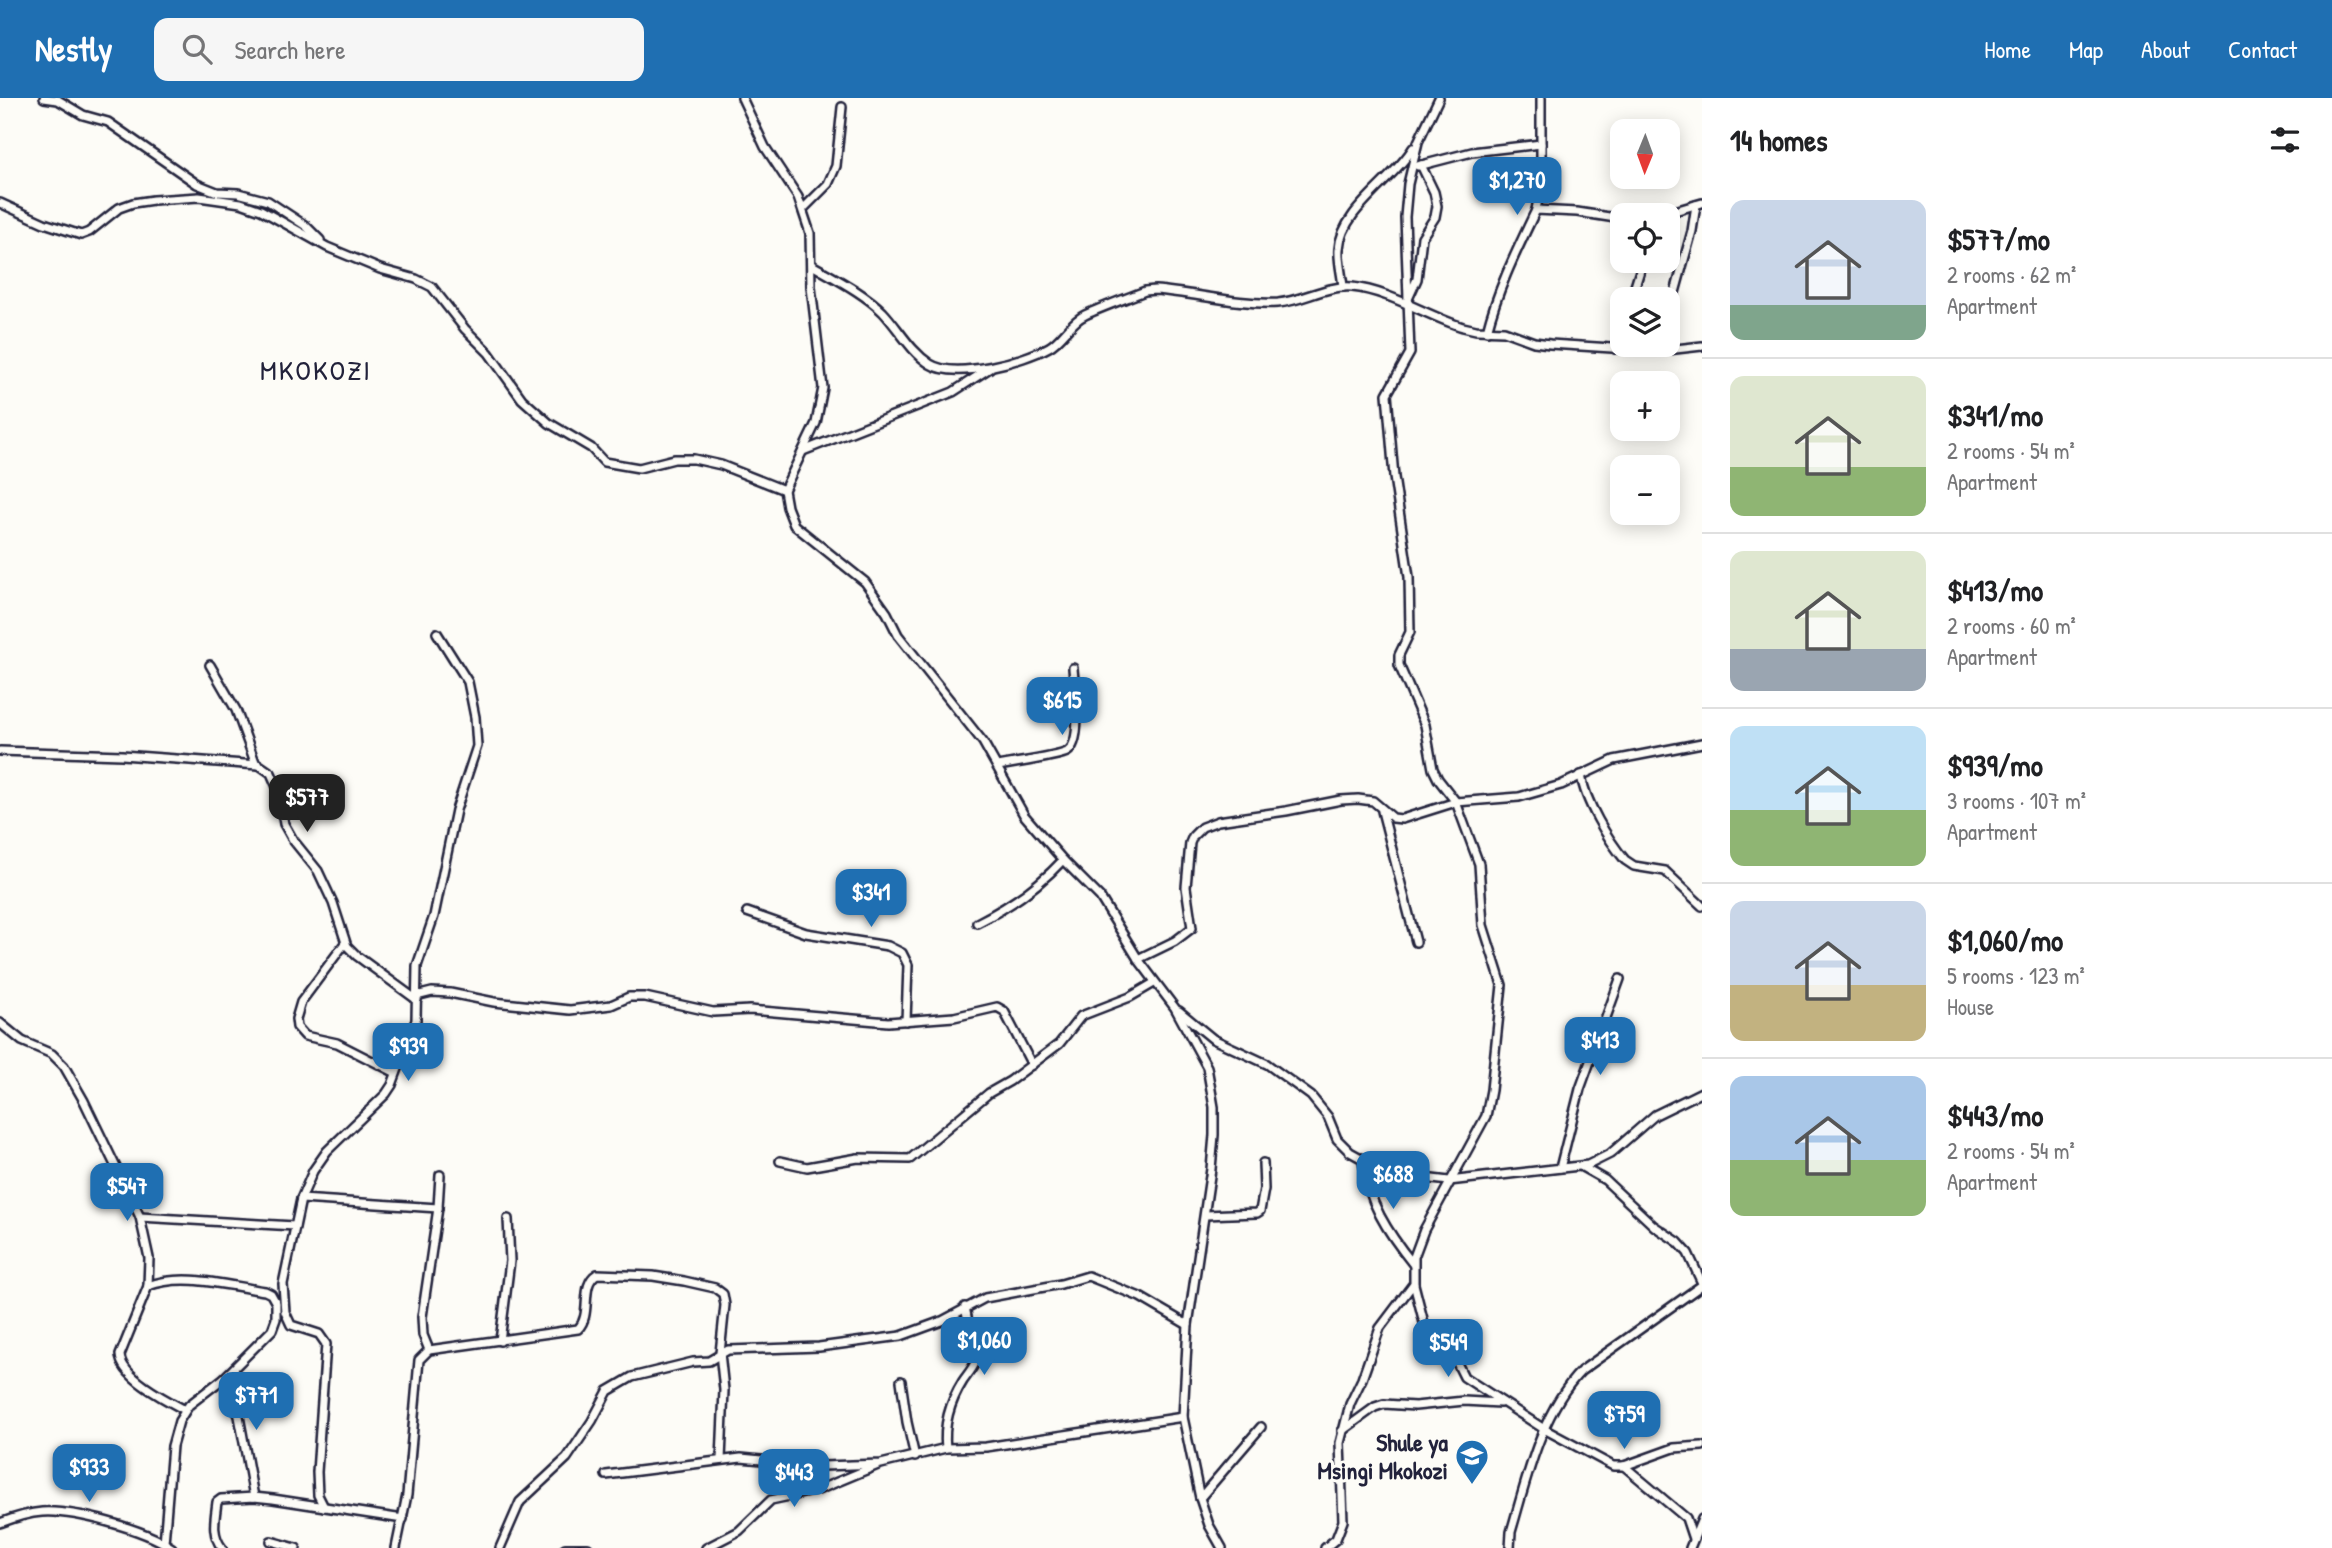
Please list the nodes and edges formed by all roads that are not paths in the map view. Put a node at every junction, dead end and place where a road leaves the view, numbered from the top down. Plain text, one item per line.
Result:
1 (44, 98) edge
2 (742, 98) edge
3 (1439, 98) edge
4 (1541, 98) edge
5 (842, 107) dead end
6 (1418, 142) junction
7 (1541, 144) junction
8 (1421, 165) junction
9 (1411, 168) junction
10 (0, 204) edge
11 (1699, 204) edge
12 (803, 209) junction
13 (1536, 210) junction
14 (1680, 210) edge
15 (1610, 217) edge
16 (327, 247) junction
17 (812, 265) junction
18 (1343, 287) junction
19 (1677, 287) edge
20 (1408, 302) junction
21 (1487, 331) junction
22 (1701, 344) edge
23 (1680, 346) edge
24 (1610, 349) edge
25 (992, 366) junction
26 (803, 451) junction
27 (784, 490) junction
28 (437, 633) dead end
29 (210, 665) dead end
30 (1073, 668) dead end
31 (1702, 743) edge
32 (0, 751) edge
33 (258, 765) junction
34 (998, 766) junction
35 (1581, 775) junction
36 (1456, 802) junction
37 (1382, 810) junction
38 (1063, 859) junction
39 (1702, 906) edge
40 (747, 912) dead end
41 (977, 923) dead end
42 (1416, 942) dead end
43 (345, 943) junction
44 (1138, 959) junction
45 (1620, 979) dead end
46 (1154, 982) junction
47 (417, 998) junction
48 (1175, 1008) junction
49 (906, 1021) junction
50 (0, 1023) edge
51 (1032, 1065) junction
52 (396, 1073) junction
53 (1702, 1092) edge
54 (1363, 1160) junction
55 (780, 1161) dead end
56 (1263, 1163) dead end
57 (1581, 1167) junction
58 (1560, 1168) junction
59 (440, 1175) dead end
60 (1449, 1181) junction
61 (301, 1199) junction
62 (438, 1208) junction
63 (1205, 1215) junction
64 (140, 1217) junction
65 (508, 1219) dead end
66 (295, 1226) junction
67 (1413, 1265) junction
68 (1414, 1283) junction
69 (1702, 1284) edge
70 (148, 1286) junction
71 (965, 1307) junction
72 (1188, 1325) junction
73 (499, 1340) junction
74 (429, 1350) junction
75 (720, 1353) junction
76 (223, 1378) junction
77 (901, 1381) dead end
78 (1504, 1404) junction
79 (185, 1410) junction
80 (1183, 1417) junction
81 (1261, 1427) dead end
82 (1544, 1429) junction
83 (1342, 1431) junction
84 (1702, 1446) edge
85 (946, 1448) junction
86 (915, 1457) junction
87 (721, 1460) junction
88 (881, 1464) junction
89 (1624, 1466) junction
90 (606, 1475) dead end
91 (254, 1497) junction
92 (1200, 1499) junction
93 (324, 1507) junction
94 (403, 1519) junction
95 (1702, 1519) edge
96 (0, 1524) edge
97 (1693, 1539) junction
98 (271, 1541) dead end
99 (164, 1543) junction
100 (172, 1548) edge
101 (222, 1548) edge
102 (296, 1548) edge
103 (396, 1548) edge
104 (500, 1548) edge
105 (565, 1548) edge
106 (588, 1548) edge
107 (706, 1548) edge
108 (1222, 1548) edge
109 (1325, 1548) edge
110 (1510, 1548) edge
111 (1690, 1548) edge

1 - 16 street
2 - 12 street
3 - 6 street
4 - 7 street
5 - 12 street
6 - 9 street
6 - 18 street
7 - 8 street
7 - 13 street
8 - 9 street
8 - 20 street
9 - 20 street
10 - 16 street
11 - 14 street
11 - 19 street
12 - 17 street
13 - 15 street
13 - 21 street
16 - 27 street
17 - 25 street
17 - 26 street
18 - 20 street
18 - 25 street
20 - 21 street
20 - 36 street
21 - 24 street
22 - 23 street
25 - 26 street
26 - 27 street
27 - 34 street
28 - 47 street
29 - 33 street
30 - 34 street
31 - 35 street
32 - 33 street
33 - 43 street
34 - 38 street
35 - 36 street
35 - 39 street
36 - 37 street
36 - 60 street
37 - 42 street
37 - 44 street
38 - 41 street
38 - 44 street
40 - 49 street
43 - 47 street
43 - 52 street
44 - 46 street
45 - 58 street
46 - 48 street
46 - 51 street
47 - 49 street
47 - 52 street
48 - 54 street
48 - 63 street
49 - 51 street
50 - 64 street
51 - 55 street
52 - 61 street
53 - 57 street
54 - 60 street
54 - 67 street
56 - 63 street
57 - 58 street
57 - 69 street
58 - 60 street
59 - 62 street
60 - 67 street
61 - 62 street
61 - 66 street
62 - 74 street
63 - 72 street
64 - 66 street
64 - 70 street
65 - 73 street
66 - 93 street
67 - 68 street
68 - 78 street
68 - 83 street
69 - 82 street
70 - 76 street
70 - 79 street
71 - 72 street
71 - 75 street
71 - 85 street
72 - 80 street
73 - 74 street
73 - 75 street
74 - 94 street
75 - 87 street
75 - 104 street
76 - 79 street
76 - 91 street
77 - 86 street
78 - 82 street
78 - 83 street
79 - 99 street
80 - 85 street
80 - 92 street
81 - 92 street
82 - 89 street
82 - 110 street
83 - 109 street
84 - 89 street
85 - 86 street
86 - 88 street
87 - 88 street
87 - 90 street
88 - 107 street
89 - 97 street
91 - 93 street
91 - 101 street
92 - 108 street
93 - 94 street
94 - 103 street
95 - 97 street
96 - 99 street
97 - 111 street
98 - 102 street
99 - 100 street
105 - 106 street

